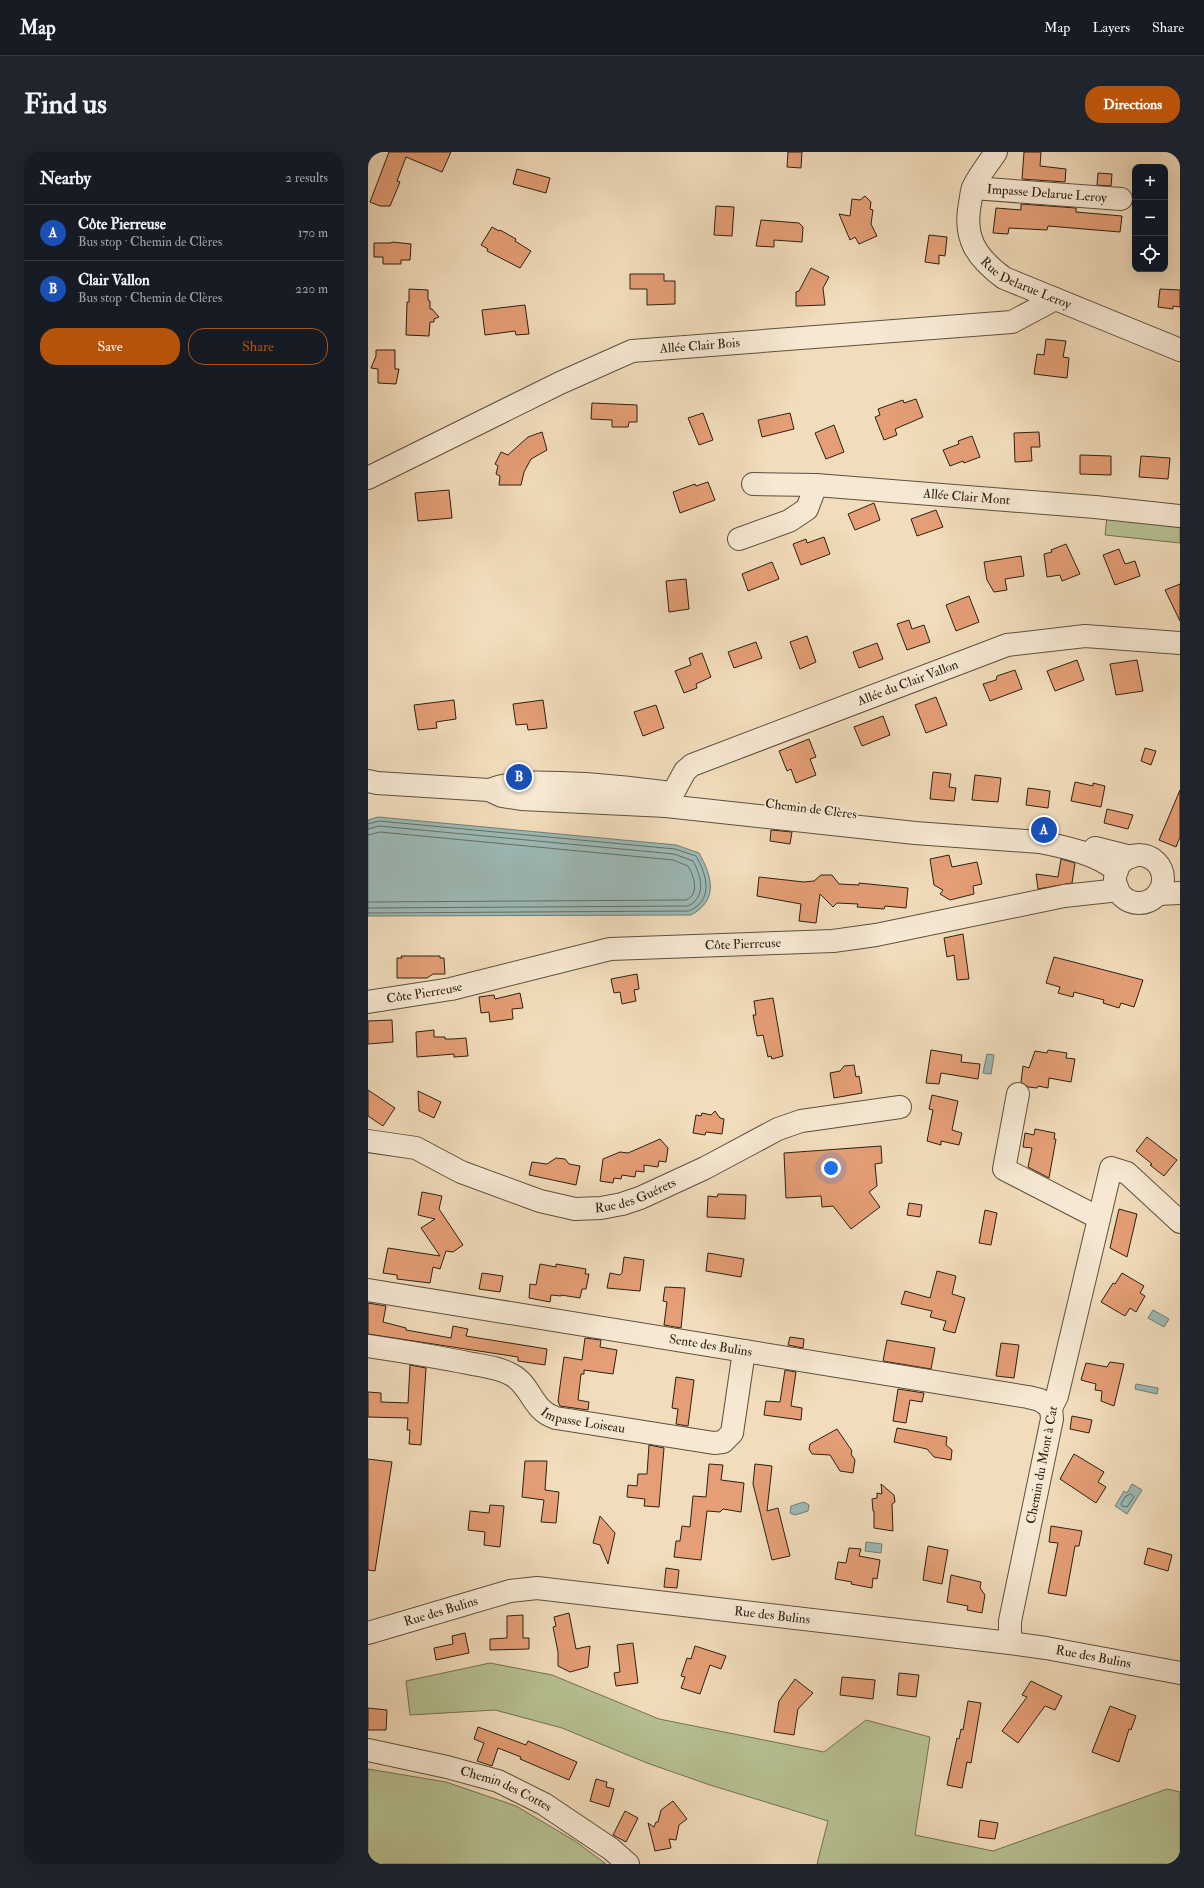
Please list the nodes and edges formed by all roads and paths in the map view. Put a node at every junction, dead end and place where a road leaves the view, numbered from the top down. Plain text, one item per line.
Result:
1 (996, 152) edge
2 (973, 188) junction
3 (1121, 199) dead end
4 (1055, 299) junction
5 (1180, 350) edge
6 (368, 478) edge
7 (753, 484) dead end
8 (816, 486) junction
9 (1180, 516) edge
10 (739, 539) dead end
11 (1180, 643) edge
12 (368, 781) edge
13 (669, 800) junction
14 (1159, 866) junction
15 (1122, 872) junction
16 (1180, 878) edge
17 (1180, 893) edge
18 (1158, 894) junction
19 (368, 1002) edge
20 (1018, 1094) dead end
21 (900, 1107) dead end
22 (368, 1141) edge
23 (1099, 1218) junction
24 (1180, 1222) edge
25 (368, 1290) edge
26 (368, 1346) edge
27 (744, 1351) junction
28 (1051, 1408) junction
29 (368, 1633) edge
30 (1010, 1642) junction
31 (1180, 1673) edge
32 (368, 1750) edge
33 (628, 1864) edge

1 - 2 street, Rue Delarue Leroy
2 - 3 street, Impasse Delarue Leroy
2 - 4 street, Rue Delarue Leroy
4 - 5 street, Rue Delarue Leroy
4 - 6 street, Allée Clair Bois
7 - 8 street, Allée Clair Mont
8 - 9 street, Allée Clair Mont
8 - 10 street
11 - 13 street, Allée du Clair Vallon
12 - 13 street, Chemin de Clères
13 - 15 street, Chemin de Clères
14 - 15 street
14 - 16 street
14 - 18 street
15 - 18 street
15 - 19 street, Côte Pierreuse
17 - 18 street
20 - 23 street
21 - 22 street, Rue des Guérets
23 - 24 street, Chemin du Mont à Cat
23 - 28 street, Chemin du Mont à Cat
25 - 27 street, Sente des Bulins
26 - 27 street, Impasse Loiseau
27 - 28 street, Sente des Bulins
28 - 30 street, Chemin du Mont à Cat
29 - 30 street, Rue des Bulins
30 - 31 street, Rue des Bulins
32 - 33 street, Chemin des Cottes

